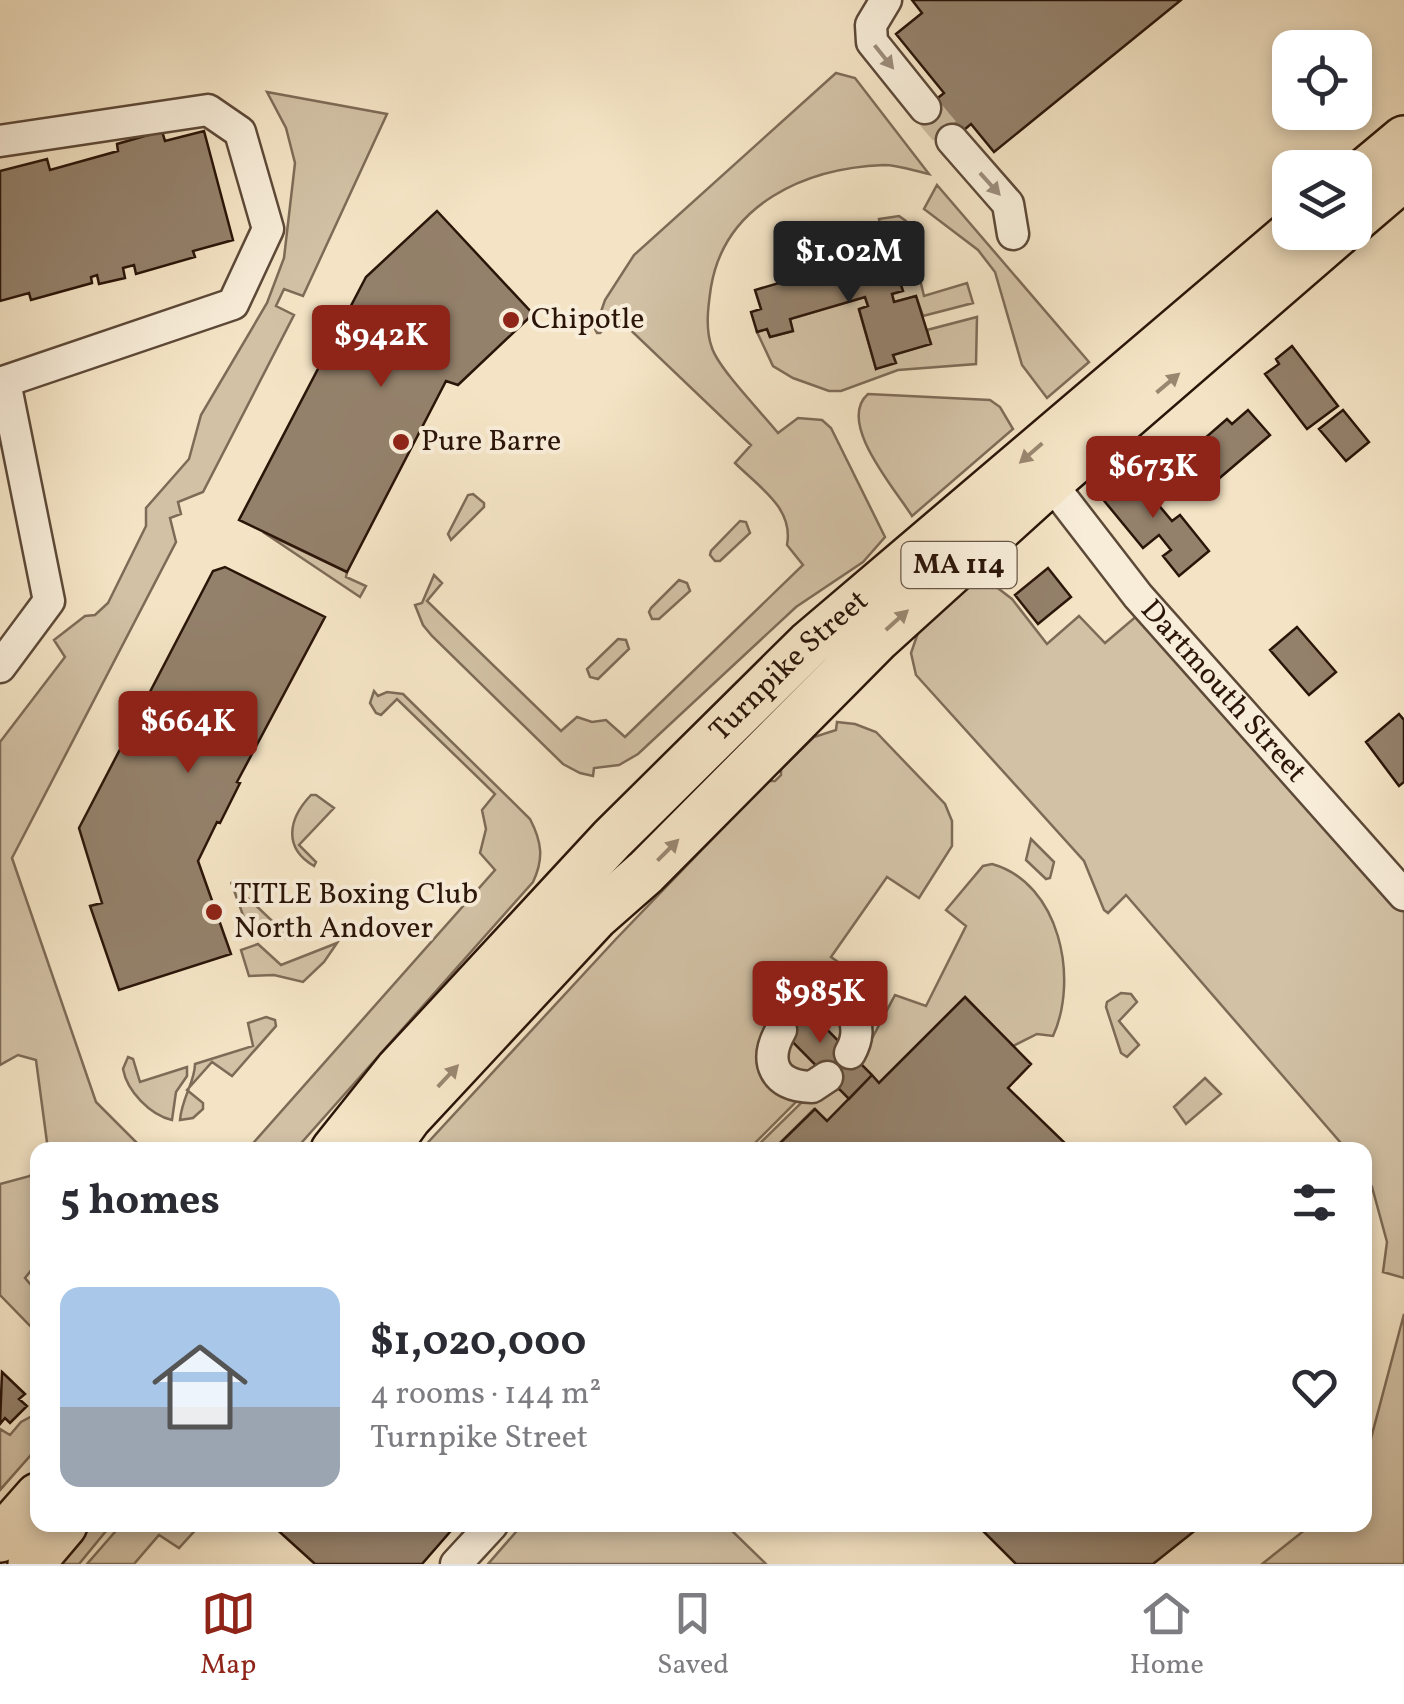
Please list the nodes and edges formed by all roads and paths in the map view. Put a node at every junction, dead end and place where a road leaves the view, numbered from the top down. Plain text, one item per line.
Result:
1 (886, 0) edge
2 (926, 108) tunnel mouth
3 (952, 140) tunnel mouth
4 (1404, 140) edge
5 (0, 141) edge
6 (1372, 166) edge
7 (1404, 177) edge
8 (1372, 204) edge
9 (1013, 234) dead end
10 (1272, 250) edge
11 (1318, 250) edge
12 (3, 382) edge
13 (1050, 482) junction
14 (0, 667) edge
15 (1404, 895) edge
16 (805, 1008) dead end
17 (781, 1030) dead end
18 (850, 1053) dead end
19 (827, 1077) dead end
20 (340, 1142) edge
21 (390, 1142) edge
22 (30, 1505) edge
23 (58, 1532) edge
24 (462, 1532) edge
25 (486, 1532) edge
26 (0, 1539) edge
27 (30, 1564) edge
28 (432, 1564) edge
29 (456, 1564) edge

1 -> 2 street
3 -> 9 street
4 - 6 highway
5 - 12 street
7 - 8 highway
10 -> 20 highway, Turnpike Street / MA 114
13 -> 11 highway, Turnpike Street / MA 114
12 - 14 street
13 - 15 street, Dartmouth Street
21 -> 13 highway, Turnpike Street / MA 114
16 - 18 street
17 - 19 street
22 - 26 highway
23 - 27 highway
24 - 28 street
25 - 29 street

